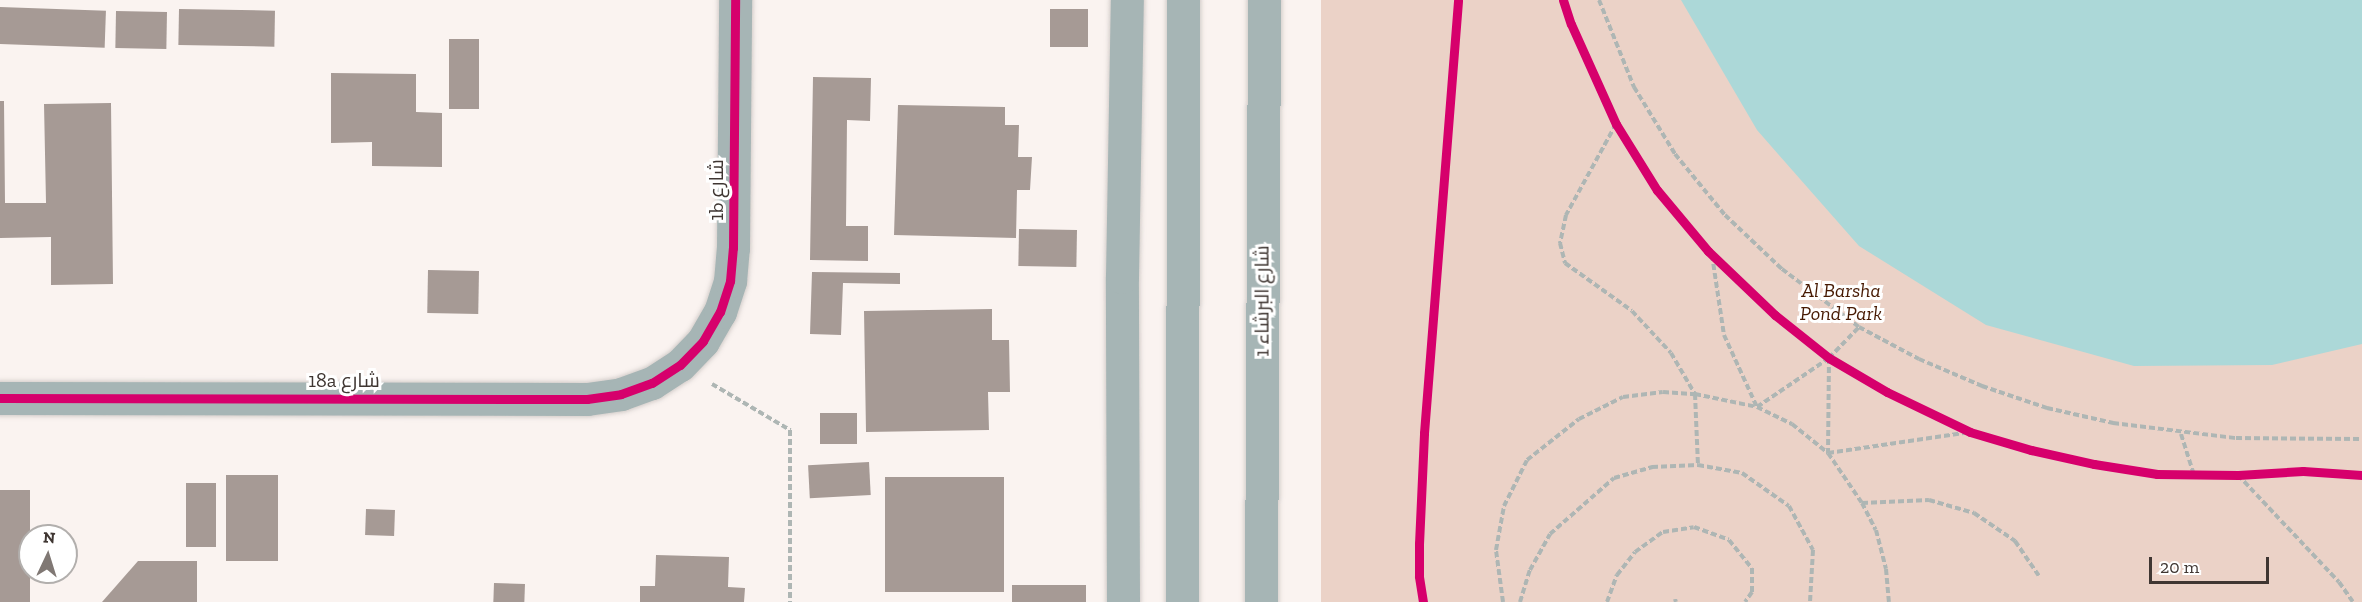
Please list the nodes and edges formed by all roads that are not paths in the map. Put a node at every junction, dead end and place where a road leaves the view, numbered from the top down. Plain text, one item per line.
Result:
1 (735, 0) edge
2 (1127, 0) edge
3 (1183, 0) edge
4 (1264, 0) edge
5 (680, 364) joint
6 (0, 398) edge
7 (1123, 602) edge
8 (1182, 602) edge
9 (1261, 602) edge

1 - 5 street, 1b شارع
2 - 7 street
3 - 8 street
4 - 9 street, شارع البرشاء 1
5 - 6 street, 18a شارع

